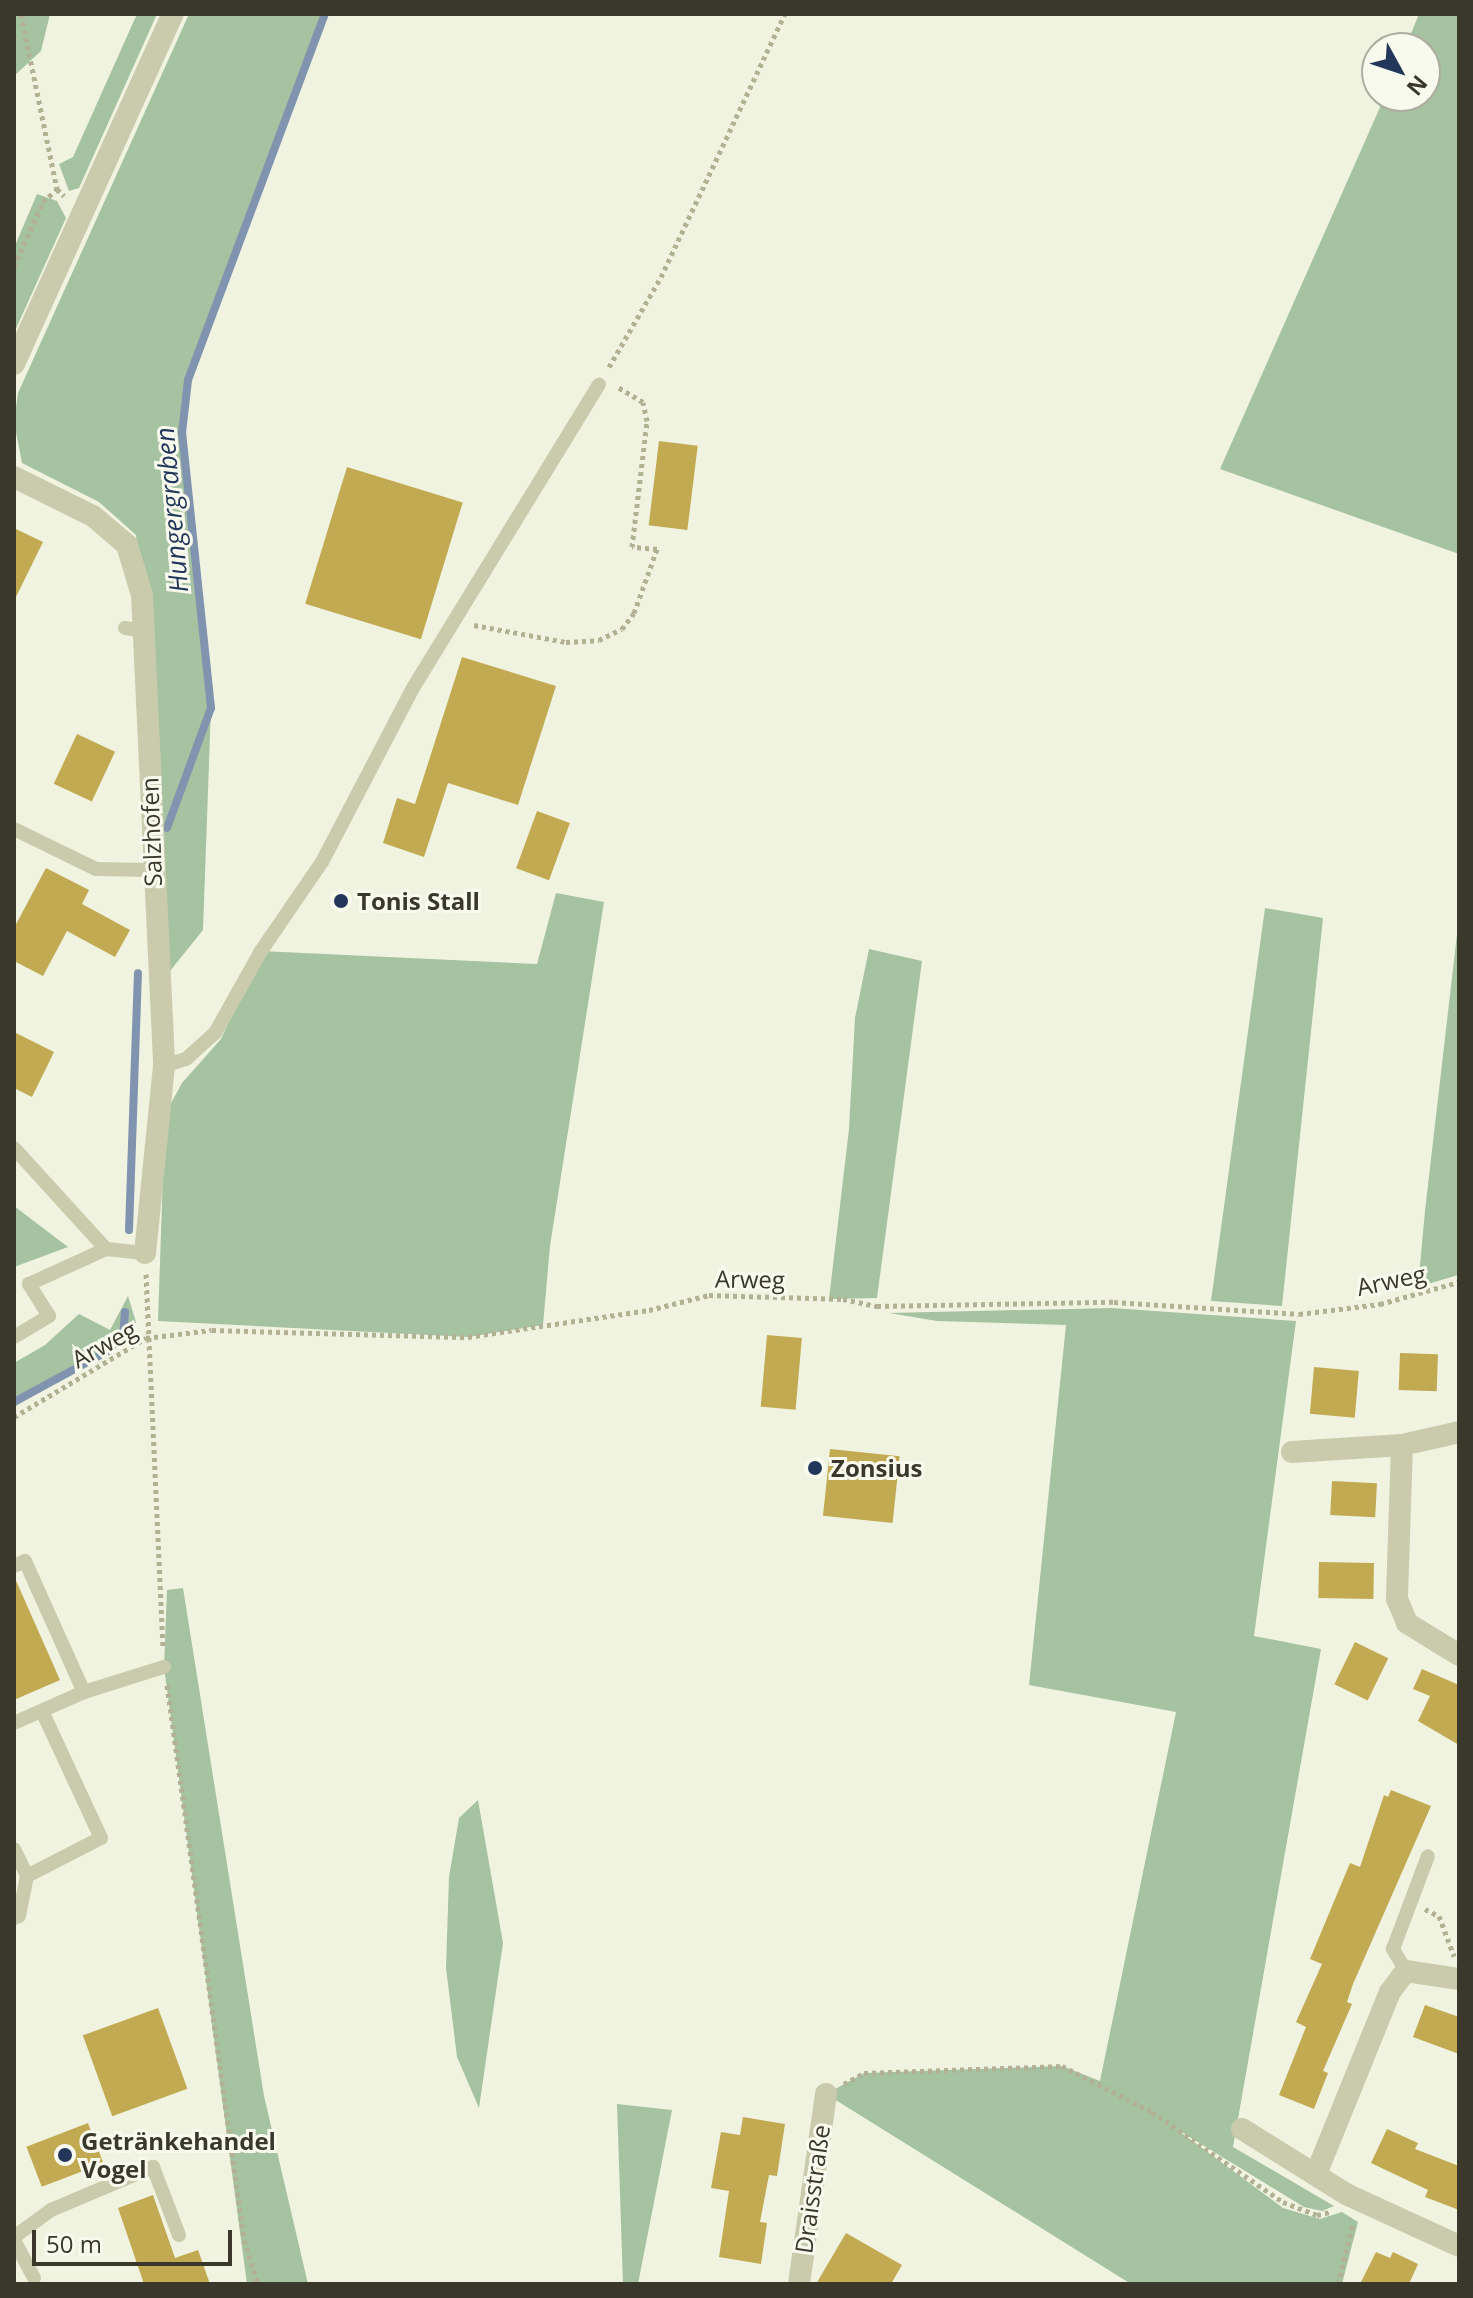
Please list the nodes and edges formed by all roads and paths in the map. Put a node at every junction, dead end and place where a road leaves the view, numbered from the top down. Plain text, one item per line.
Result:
1 (21, 14) edge
2 (173, 14) edge
3 (785, 14) edge
4 (14, 267) edge
5 (14, 364) edge
6 (599, 384) junction
7 (14, 477) edge
8 (455, 622) junction
9 (14, 829) edge
10 (151, 870) junction
11 (164, 1066) junction
12 (14, 1148) edge
13 (106, 1249) junction
14 (145, 1253) junction
15 (1459, 1282) edge
16 (14, 1337) edge
17 (146, 1338) junction
18 (14, 1417) edge
19 (1459, 1432) edge
20 (1402, 1445) junction
21 (1292, 1452) dead end
22 (14, 1566) edge
23 (1459, 1655) edge
24 (164, 1667) junction
25 (84, 1692) junction
26 (42, 1711) junction
27 (14, 1723) edge
28 (14, 1849) edge
29 (1428, 1856) dead end
30 (27, 1876) junction
31 (1410, 1902) junction
32 (14, 1918) edge
33 (1459, 1967) edge
34 (1406, 1971) junction
35 (1459, 1979) edge
36 (826, 2094) joint
37 (1242, 2129) dead end
38 (1316, 2174) junction
39 (1353, 2197) junction
40 (179, 2235) dead end
41 (14, 2238) edge
42 (1459, 2246) edge
43 (34, 2278) dead end
44 (258, 2284) edge
45 (799, 2284) edge
46 (1338, 2284) edge

1 - 4 path
2 - 5 street
3 - 6 path
6 - 8 lane
6 - 8 path
7 - 10 street, Salzhofen
8 - 11 lane
9 - 10 lane
10 - 11 street, Salzhofen
11 - 14 street, Salzhofen
12 - 13 lane
13 - 14 lane
13 - 16 lane
14 - 17 path
15 - 17 path, Arweg
17 - 18 path, Arweg
17 - 24 path
19 - 20 street
20 - 21 street
20 - 23 street
22 - 25 lane
24 - 25 lane
24 - 44 path
25 - 26 lane
26 - 27 lane
26 - 30 lane
28 - 30 lane
29 - 31 lane
30 - 32 lane
31 - 33 path
31 - 34 lane
34 - 35 street
34 - 38 street
36 - 39 path
36 - 45 street, Draisstraße
37 - 38 street
38 - 39 street
39 - 42 street
39 - 46 path
40 - 41 lane
41 - 43 lane

